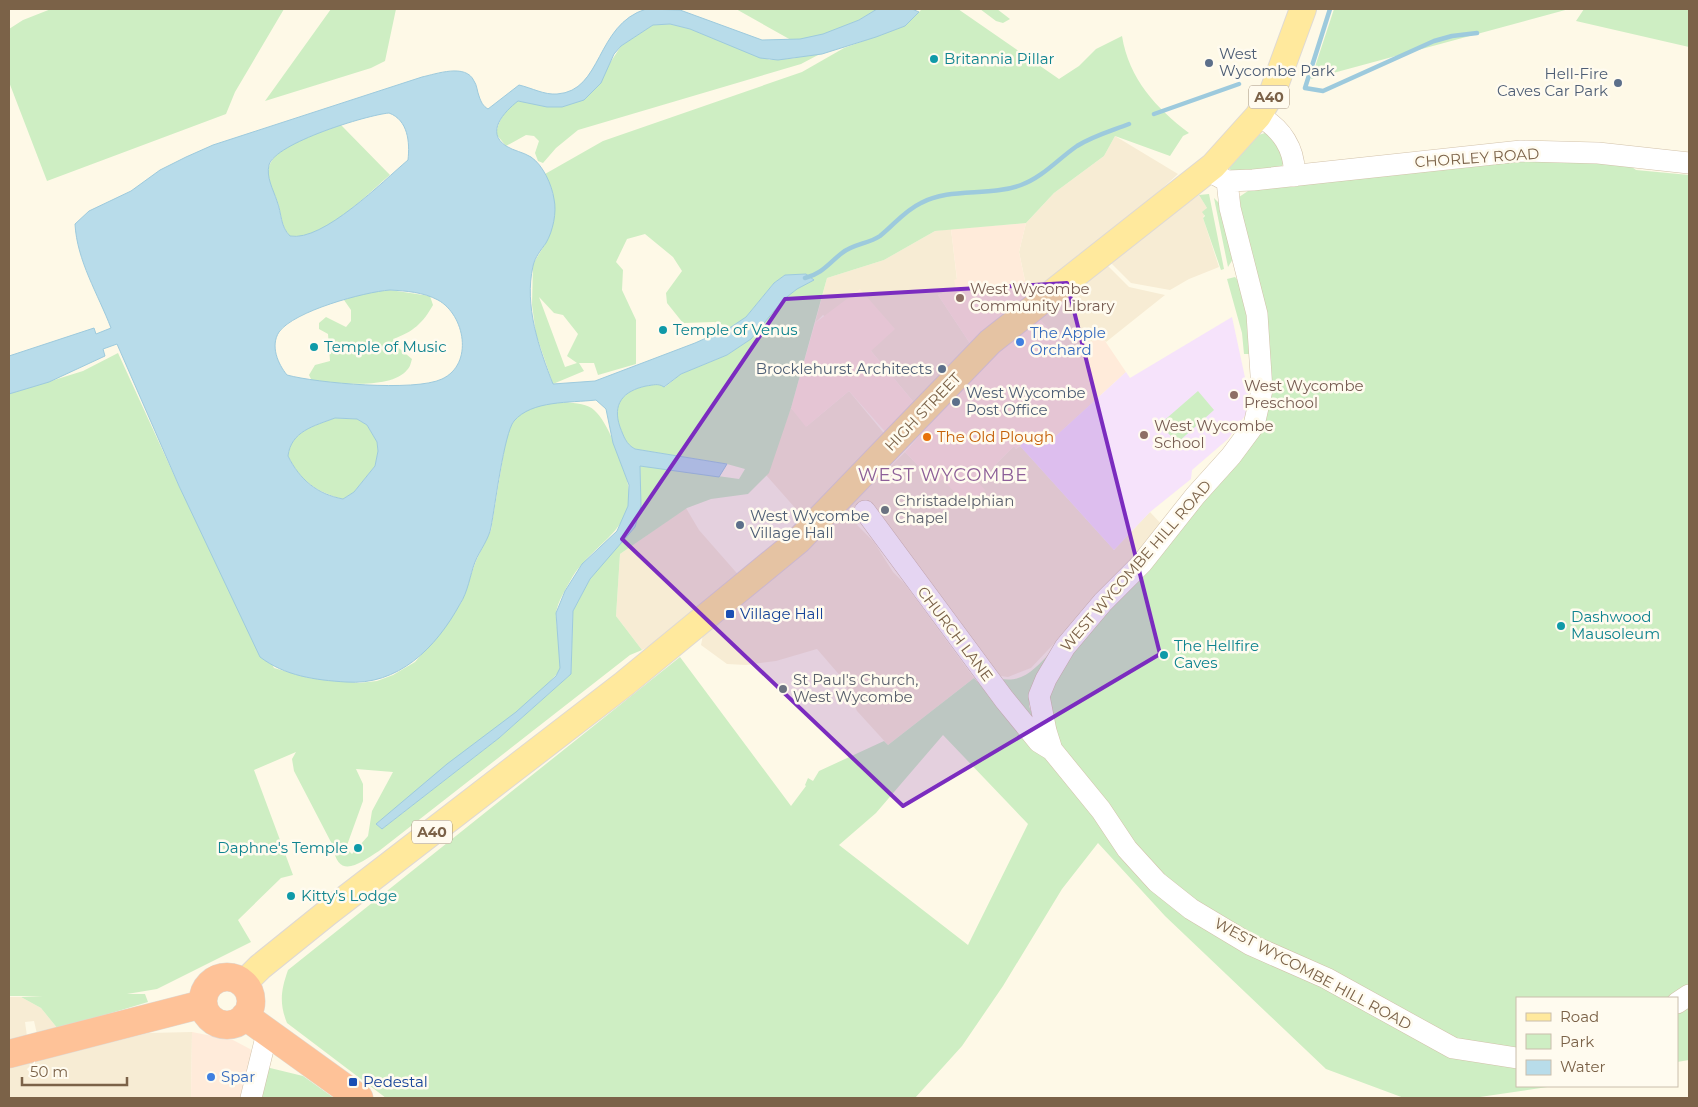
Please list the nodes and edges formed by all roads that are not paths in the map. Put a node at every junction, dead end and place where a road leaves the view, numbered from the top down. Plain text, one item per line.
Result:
1 (1303, 9) edge
2 (1258, 116) junction
3 (1689, 164) edge
4 (1218, 175) junction
5 (1294, 176) junction
6 (856, 500) junction
7 (1052, 750) junction
8 (243, 984) junction
9 (1689, 995) edge
10 (1678, 1002) edge
11 (203, 1004) junction
12 (245, 1016) junction
13 (266, 1033) junction
14 (9, 1054) edge
15 (1516, 1058) edge
16 (251, 1098) edge
17 (359, 1098) edge

1 - 2 main road, A40
2 - 4 main road, A40
2 - 5 street
3 - 5 street, CHORLEY ROAD
4 - 5 street, CHORLEY ROAD
4 - 6 main road, HIGH STREET / A40
4 - 7 street, WEST WYCOMBE HILL ROAD
6 - 7 street, CHURCH LANE
6 - 8 main road, HIGH STREET / A40
7 - 15 street, WEST WYCOMBE HILL ROAD
8 - 11 highway
8 - 12 highway
9 - 10 street
11 - 12 highway
11 - 14 highway
12 - 13 highway
13 - 16 street
13 - 17 highway

